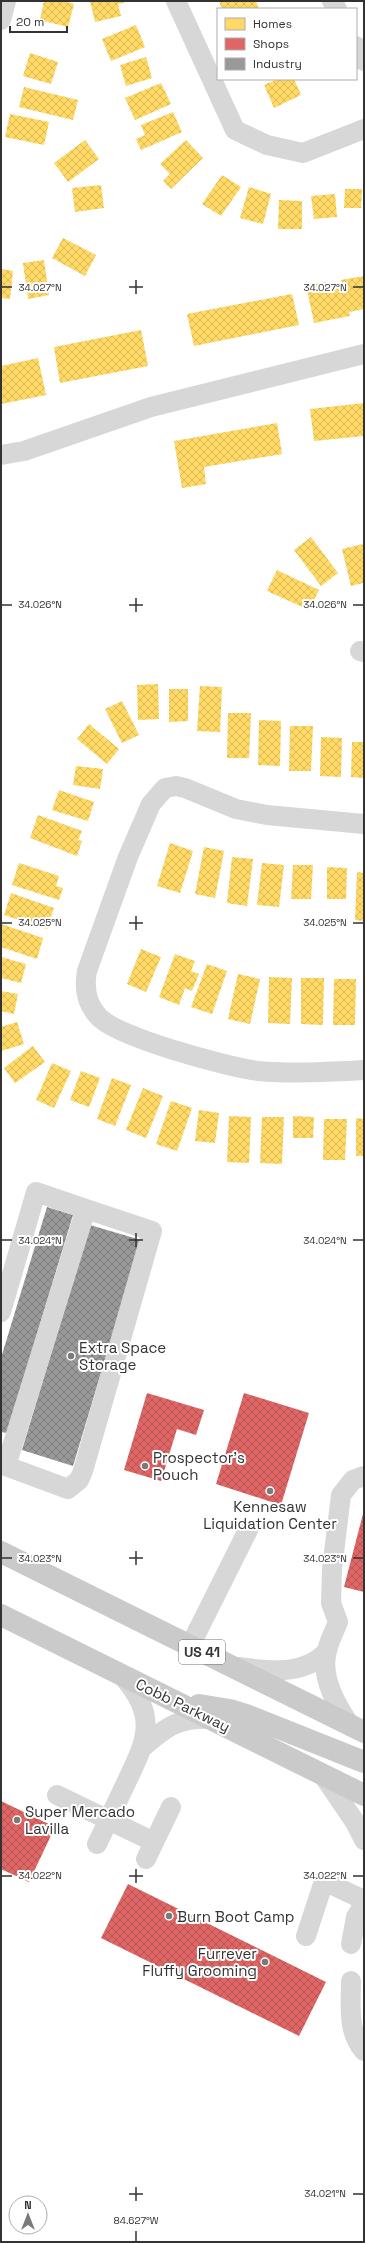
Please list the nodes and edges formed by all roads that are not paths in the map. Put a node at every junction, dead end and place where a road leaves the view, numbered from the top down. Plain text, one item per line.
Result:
1 (6, 1) edge
2 (176, 1) edge
3 (1, 20) edge
4 (357, 48) edge
5 (364, 61) edge
6 (364, 129) edge
7 (364, 354) edge
8 (1, 455) edge
9 (364, 824) edge
10 (364, 1070) edge
11 (86, 1209) junction
12 (1, 1312) edge
13 (3, 1466) edge
14 (364, 1476) edge
15 (248, 1530) dead end
16 (1, 1552) edge
17 (1, 1615) edge
18 (190, 1646) junction
19 (326, 1652) junction
20 (231, 1666) junction
21 (120, 1674) junction
22 (182, 1704) junction
23 (212, 1719) junction
24 (357, 1728) edge
25 (144, 1747) junction
26 (364, 1762) edge
27 (323, 1775) junction
28 (57, 1795) dead end
29 (364, 1795) edge
30 (171, 1807) dead end
31 (109, 1820) junction
32 (364, 1840) edge
33 (97, 1844) dead end
34 (364, 1900) edge
35 (364, 1904) edge
36 (306, 1936) dead end
37 (351, 1944) dead end
38 (351, 1981) dead end
39 (364, 2051) edge

1 - 3 street
2 - 6 street
4 - 5 street
7 - 8 street
9 - 10 street
11 - 12 street
11 - 13 street
11 - 13 street
14 - 19 street
15 - 18 street
16 - 18 main road, US 41
17 - 21 main road, Cobb Parkway
18 - 20 main road, US 41
19 - 20 street
19 - 24 street
20 - 24 main road, US 41
21 - 22 main road, Cobb Parkway
21 - 25 street
22 - 23 main road, Cobb Parkway
22 - 26 main road
23 - 25 street
23 - 27 main road, Cobb Parkway
25 - 31 street
27 - 29 main road, Cobb Parkway
27 - 32 street
28 - 31 street
30 - 31 street
31 - 33 street
34 - 36 street
35 - 37 street
38 - 39 street

